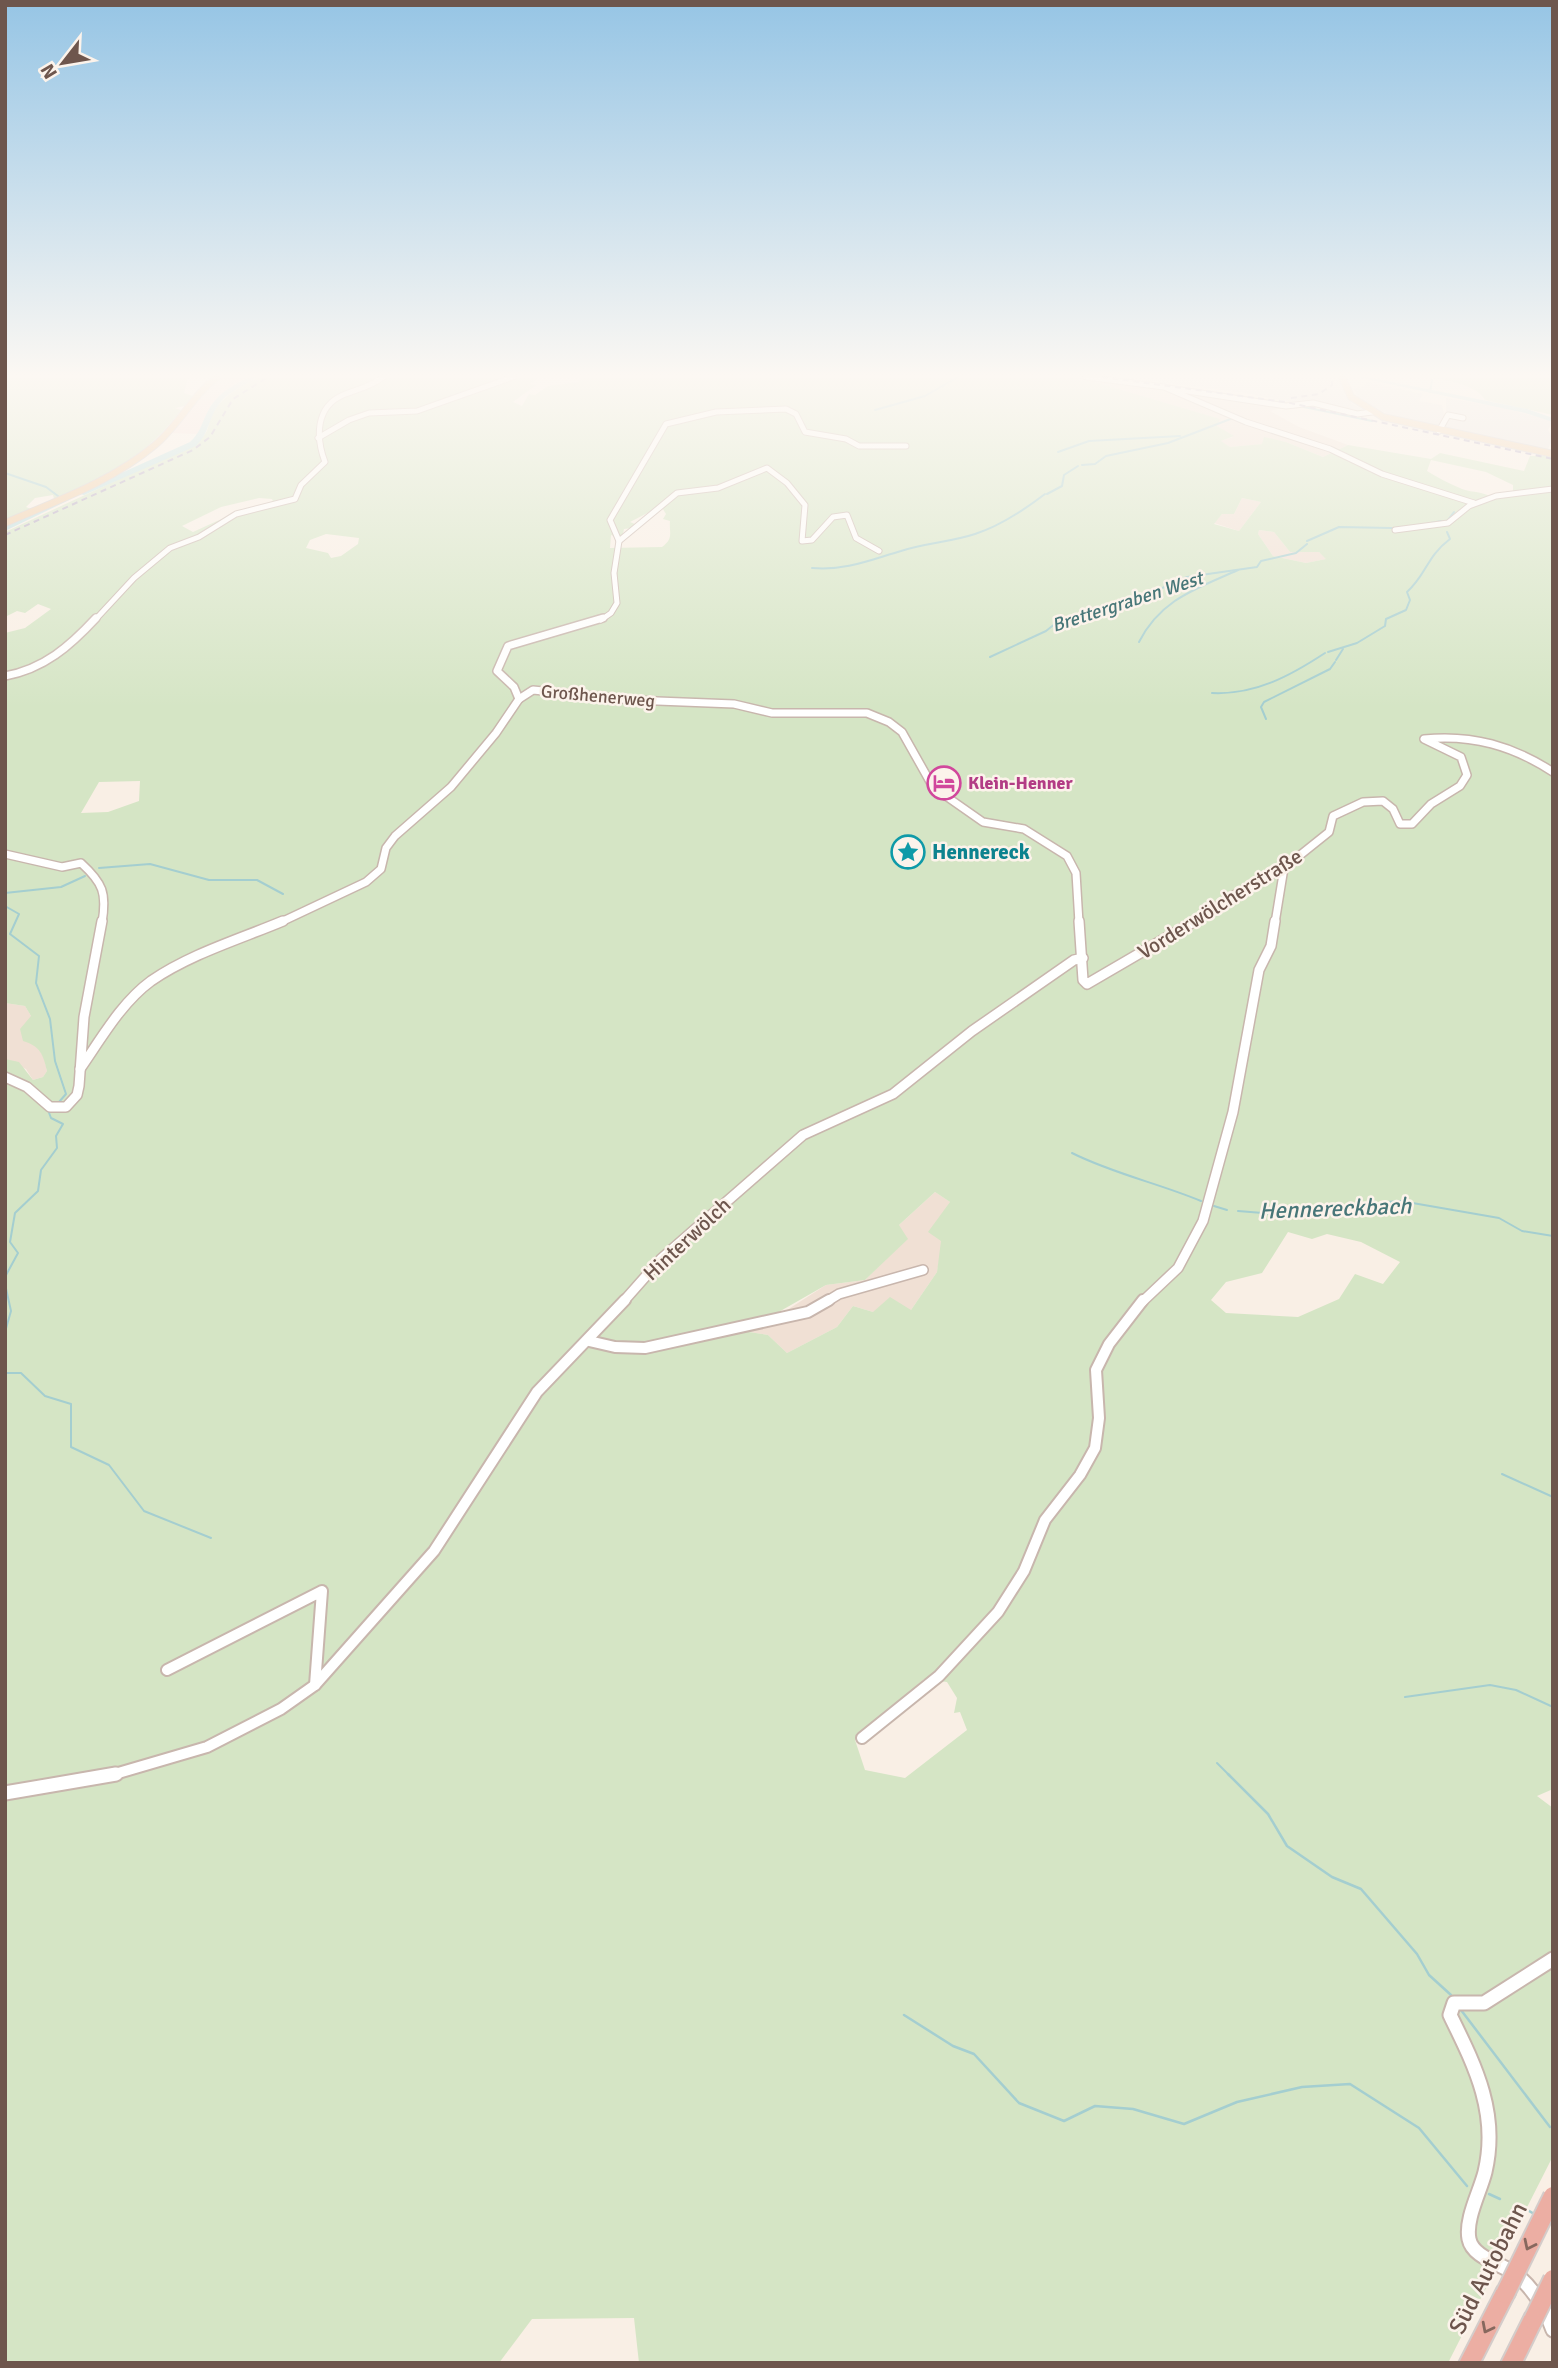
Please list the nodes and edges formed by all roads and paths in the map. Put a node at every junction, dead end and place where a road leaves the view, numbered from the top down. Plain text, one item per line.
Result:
1 (79, 488) edge
2 (299, 488) edge
3 (629, 488) edge
4 (719, 488) edge
5 (791, 488) edge
6 (1425, 488) edge
7 (1553, 489) edge
8 (1474, 503) junction
9 (5, 523) edge
10 (1395, 530) dead end
11 (619, 541) junction
12 (880, 551) dead end
13 (5, 676) edge
14 (514, 687) junction
15 (536, 690) junction
16 (519, 699) junction
17 (1553, 772) edge
18 (5, 854) edge
19 (1284, 868) junction
20 (1083, 958) junction
21 (80, 1069) junction
22 (5, 1077) edge
23 (923, 1270) dead end
24 (589, 1340) junction
25 (167, 1670) dead end
26 (316, 1685) junction
27 (862, 1738) dead end
28 (5, 1793) edge
29 (1553, 1959) edge
30 (1553, 2196) edge
31 (1553, 2278) edge
32 (1553, 2330) edge
33 (1469, 2363) edge
34 (1511, 2363) edge

1 - 9 main road
2 - 13 street
3 - 11 street
4 - 11 street
5 - 12 street
6 - 8 street
7 - 8 street
8 - 10 street
11 - 14 street
14 - 15 street
14 - 16 street
15 - 16 street, Großhenerweg
15 - 20 street, Großhenerweg
16 - 21 street, Großhenerweg
17 - 19 street, Vorderwölcherstraße
18 - 21 street
19 - 20 street, Vorderwölcherstraße
19 - 27 street
20 - 24 street, Hinterwölch
21 - 22 street
23 - 24 street
24 - 26 street, Hinterwölch
25 - 26 street
26 - 28 street, Hinterwölch
29 - 32 street
30 -> 33 highway, Süd Autobahn, bridge
31 - 34 highway, bridge

